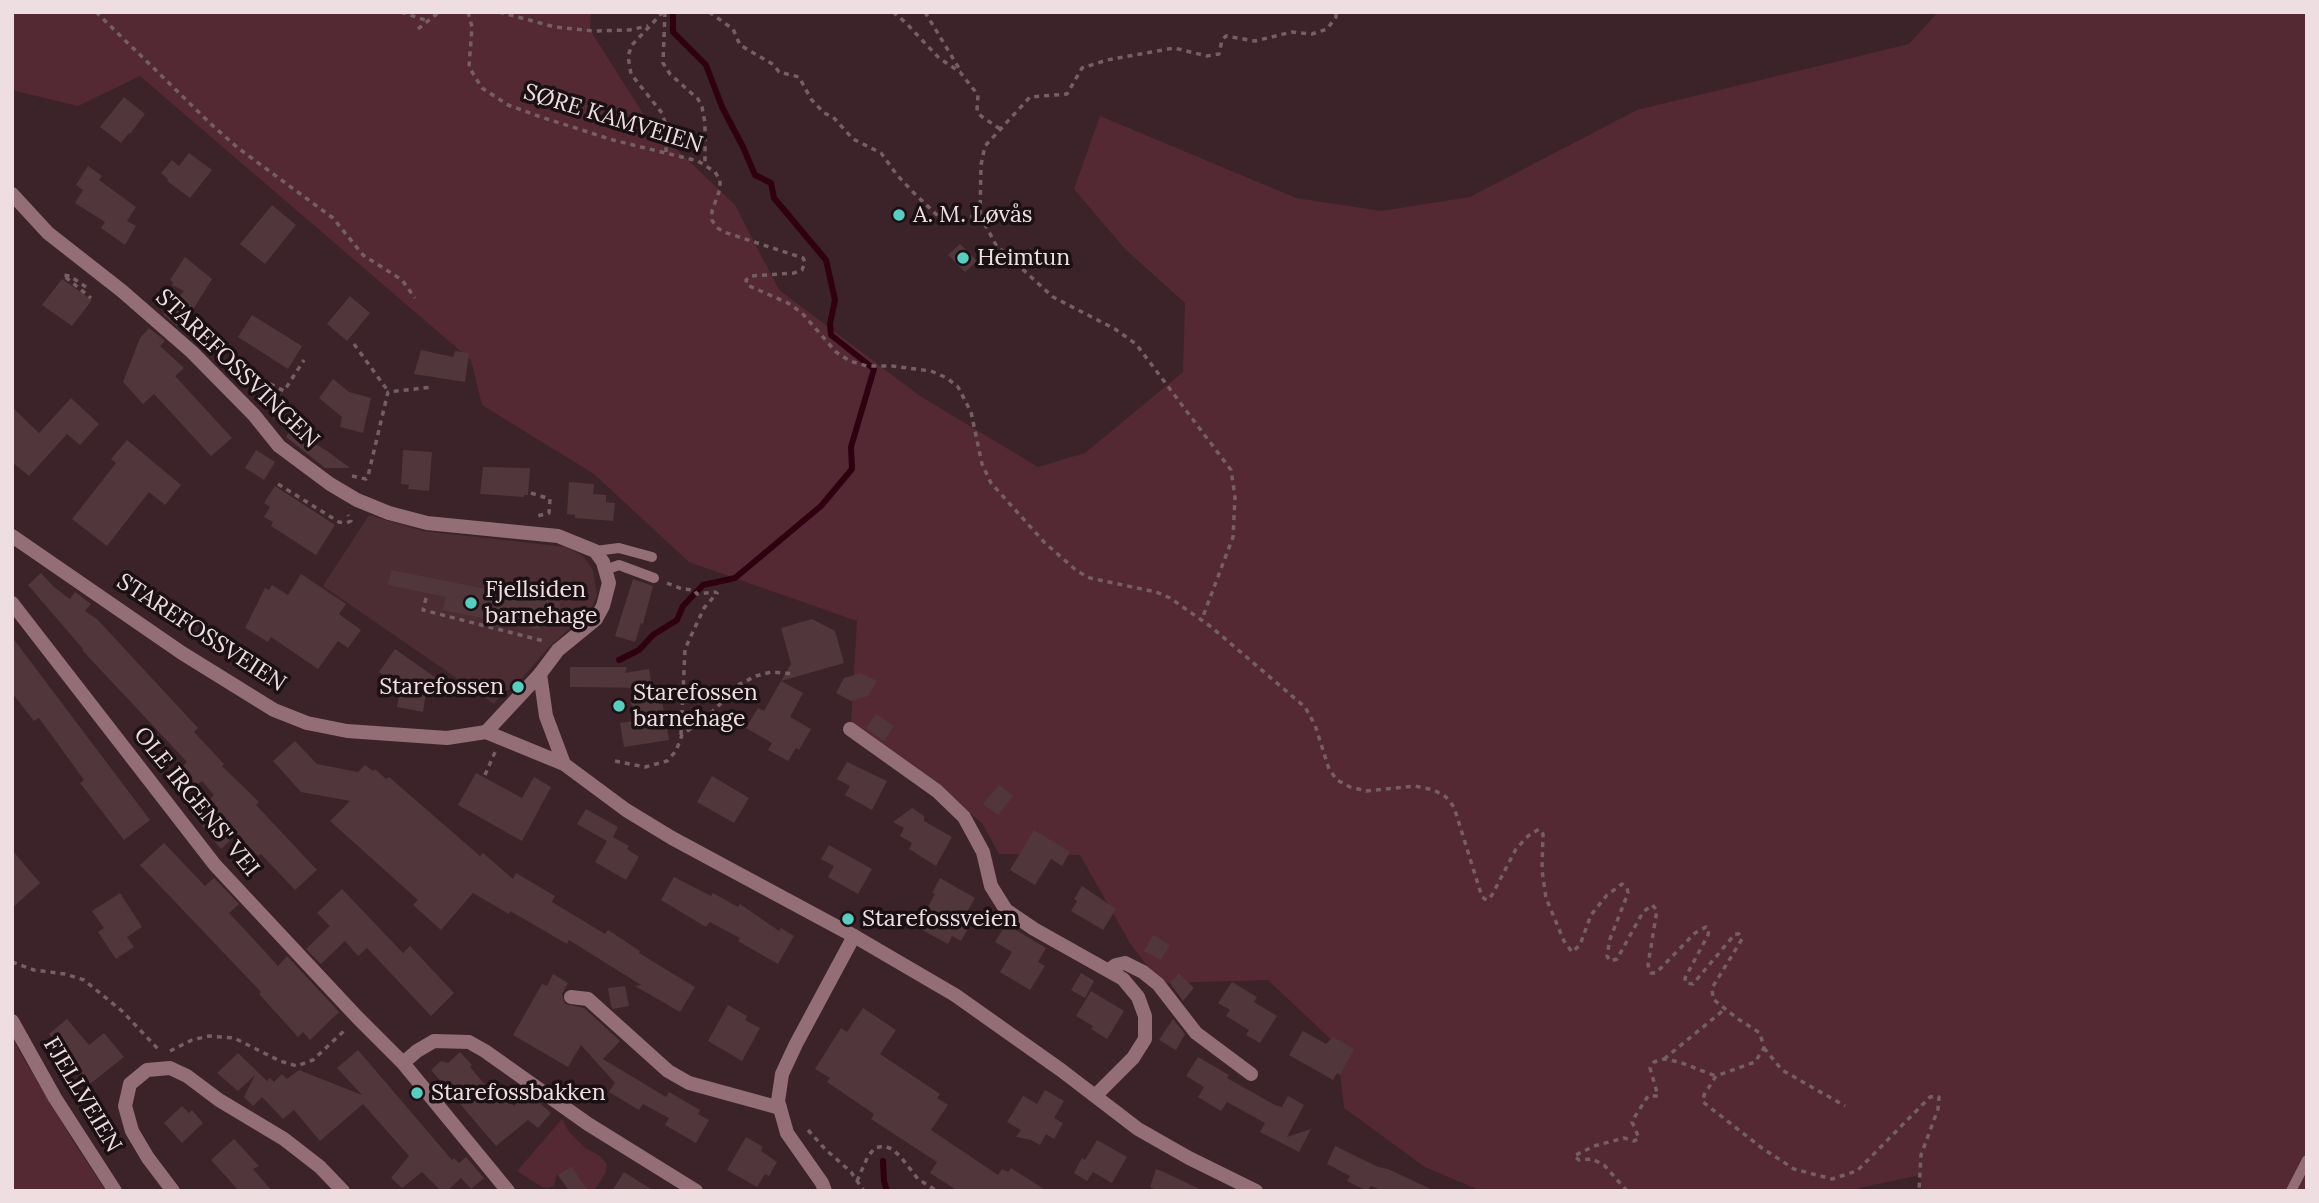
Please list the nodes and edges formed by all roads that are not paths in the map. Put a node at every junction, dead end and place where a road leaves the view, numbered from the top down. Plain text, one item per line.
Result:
1 (12, 194) edge
2 (12, 536) edge
3 (595, 551) junction
4 (652, 556) dead end
5 (605, 570) junction
6 (654, 578) road end
7 (12, 603) edge
8 (540, 674) junction
9 (850, 729) dead end
10 (493, 734) junction
11 (564, 764) junction
12 (854, 936) junction
13 (1109, 970) junction
14 (572, 997) dead end
15 (12, 1021) edge
16 (403, 1063) junction
17 (1251, 1074) dead end
18 (1095, 1096) junction
19 (780, 1108) junction
20 (2307, 1160) edge
21 (116, 1191) edge
22 (173, 1191) edge
23 (343, 1191) edge
24 (508, 1191) edge
25 (696, 1191) edge
26 (825, 1191) edge
27 (1256, 1191) edge
28 (2291, 1191) edge

1 - 3 street, STAREFOSSVINGEN
2 - 10 street, STAREFOSSVEIEN
3 - 4 lane
3 - 5 street
5 - 6 lane
5 - 8 street
7 - 16 street, OLE IRGENS' VEI
8 - 10 street
8 - 11 street
9 - 13 street
10 - 11 street
11 - 12 street
12 - 18 street
12 - 19 street
13 - 17 street
13 - 18 street
14 - 19 street
15 - 21 street, FJELLVEIEN
16 - 24 street, OLE IRGENS' VEI
16 - 25 street
18 - 27 street
19 - 26 street
20 - 28 lane
22 - 23 street

